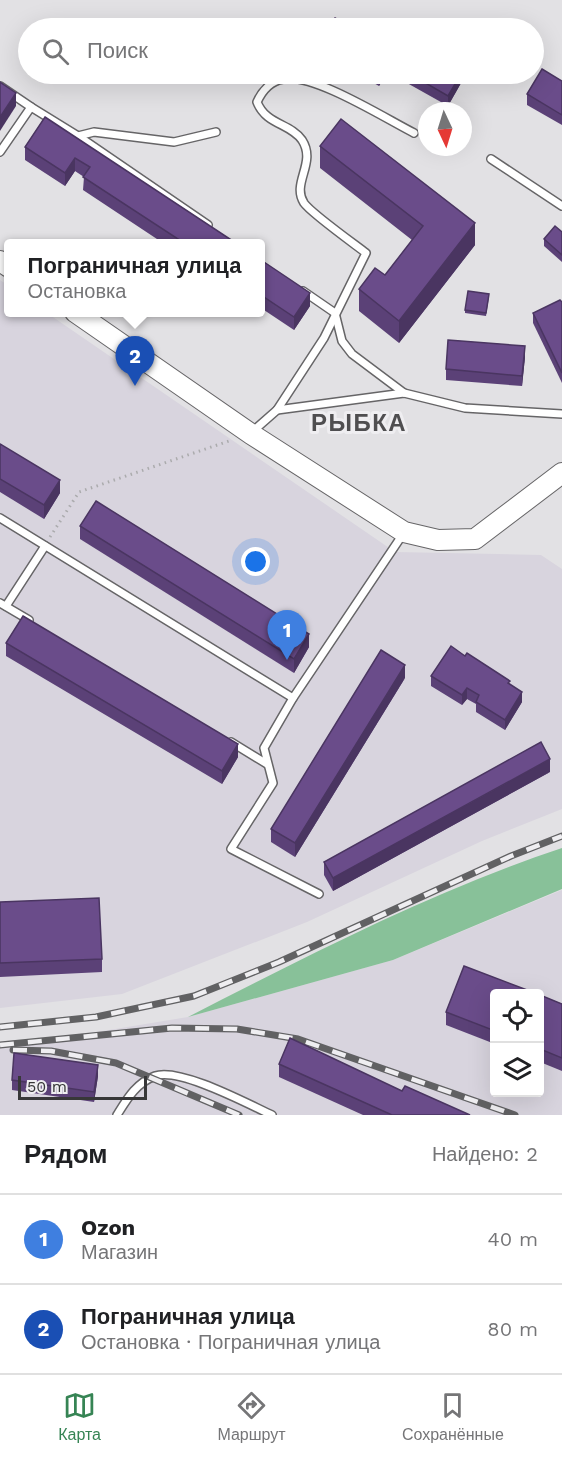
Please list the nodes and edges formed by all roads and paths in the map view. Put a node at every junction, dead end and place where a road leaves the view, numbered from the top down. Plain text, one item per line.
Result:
1 (274, 84) edge
2 (319, 84) edge
3 (0, 87) edge
4 (31, 107) junction
5 (216, 132) dead end
6 (414, 133) dead end
7 (78, 136) junction
8 (0, 152) edge
9 (491, 159) dead end
10 (562, 206) edge
11 (215, 230) edge
12 (298, 287) edge
13 (335, 313) junction
14 (82, 317) edge
15 (404, 393) junction
16 (277, 410) junction
17 (562, 414) edge
18 (251, 434) junction
19 (561, 475) edge
20 (0, 518) edge
21 (404, 532) junction
22 (45, 546) junction
23 (3, 604) edge
24 (36, 624) edge
25 (293, 698) junction
26 (226, 739) edge
27 (267, 764) junction
28 (319, 894) dead end
29 (117, 1115) edge
30 (272, 1115) edge

1 - 13 lane
2 - 6 lane
3 - 4 lane
4 - 7 lane
4 - 8 lane
5 - 7 lane
7 - 11 lane
9 - 10 lane
12 - 13 lane
13 - 15 lane
13 - 16 lane
14 - 18 main road
15 - 16 lane
15 - 17 lane
16 - 18 lane
18 - 21 main road
18 - 22 path
19 - 21 main road
20 - 22 lane
21 - 25 lane
22 - 23 lane
22 - 25 lane
23 - 24 lane
25 - 27 lane
26 - 27 lane
27 - 28 lane
29 - 30 lane

